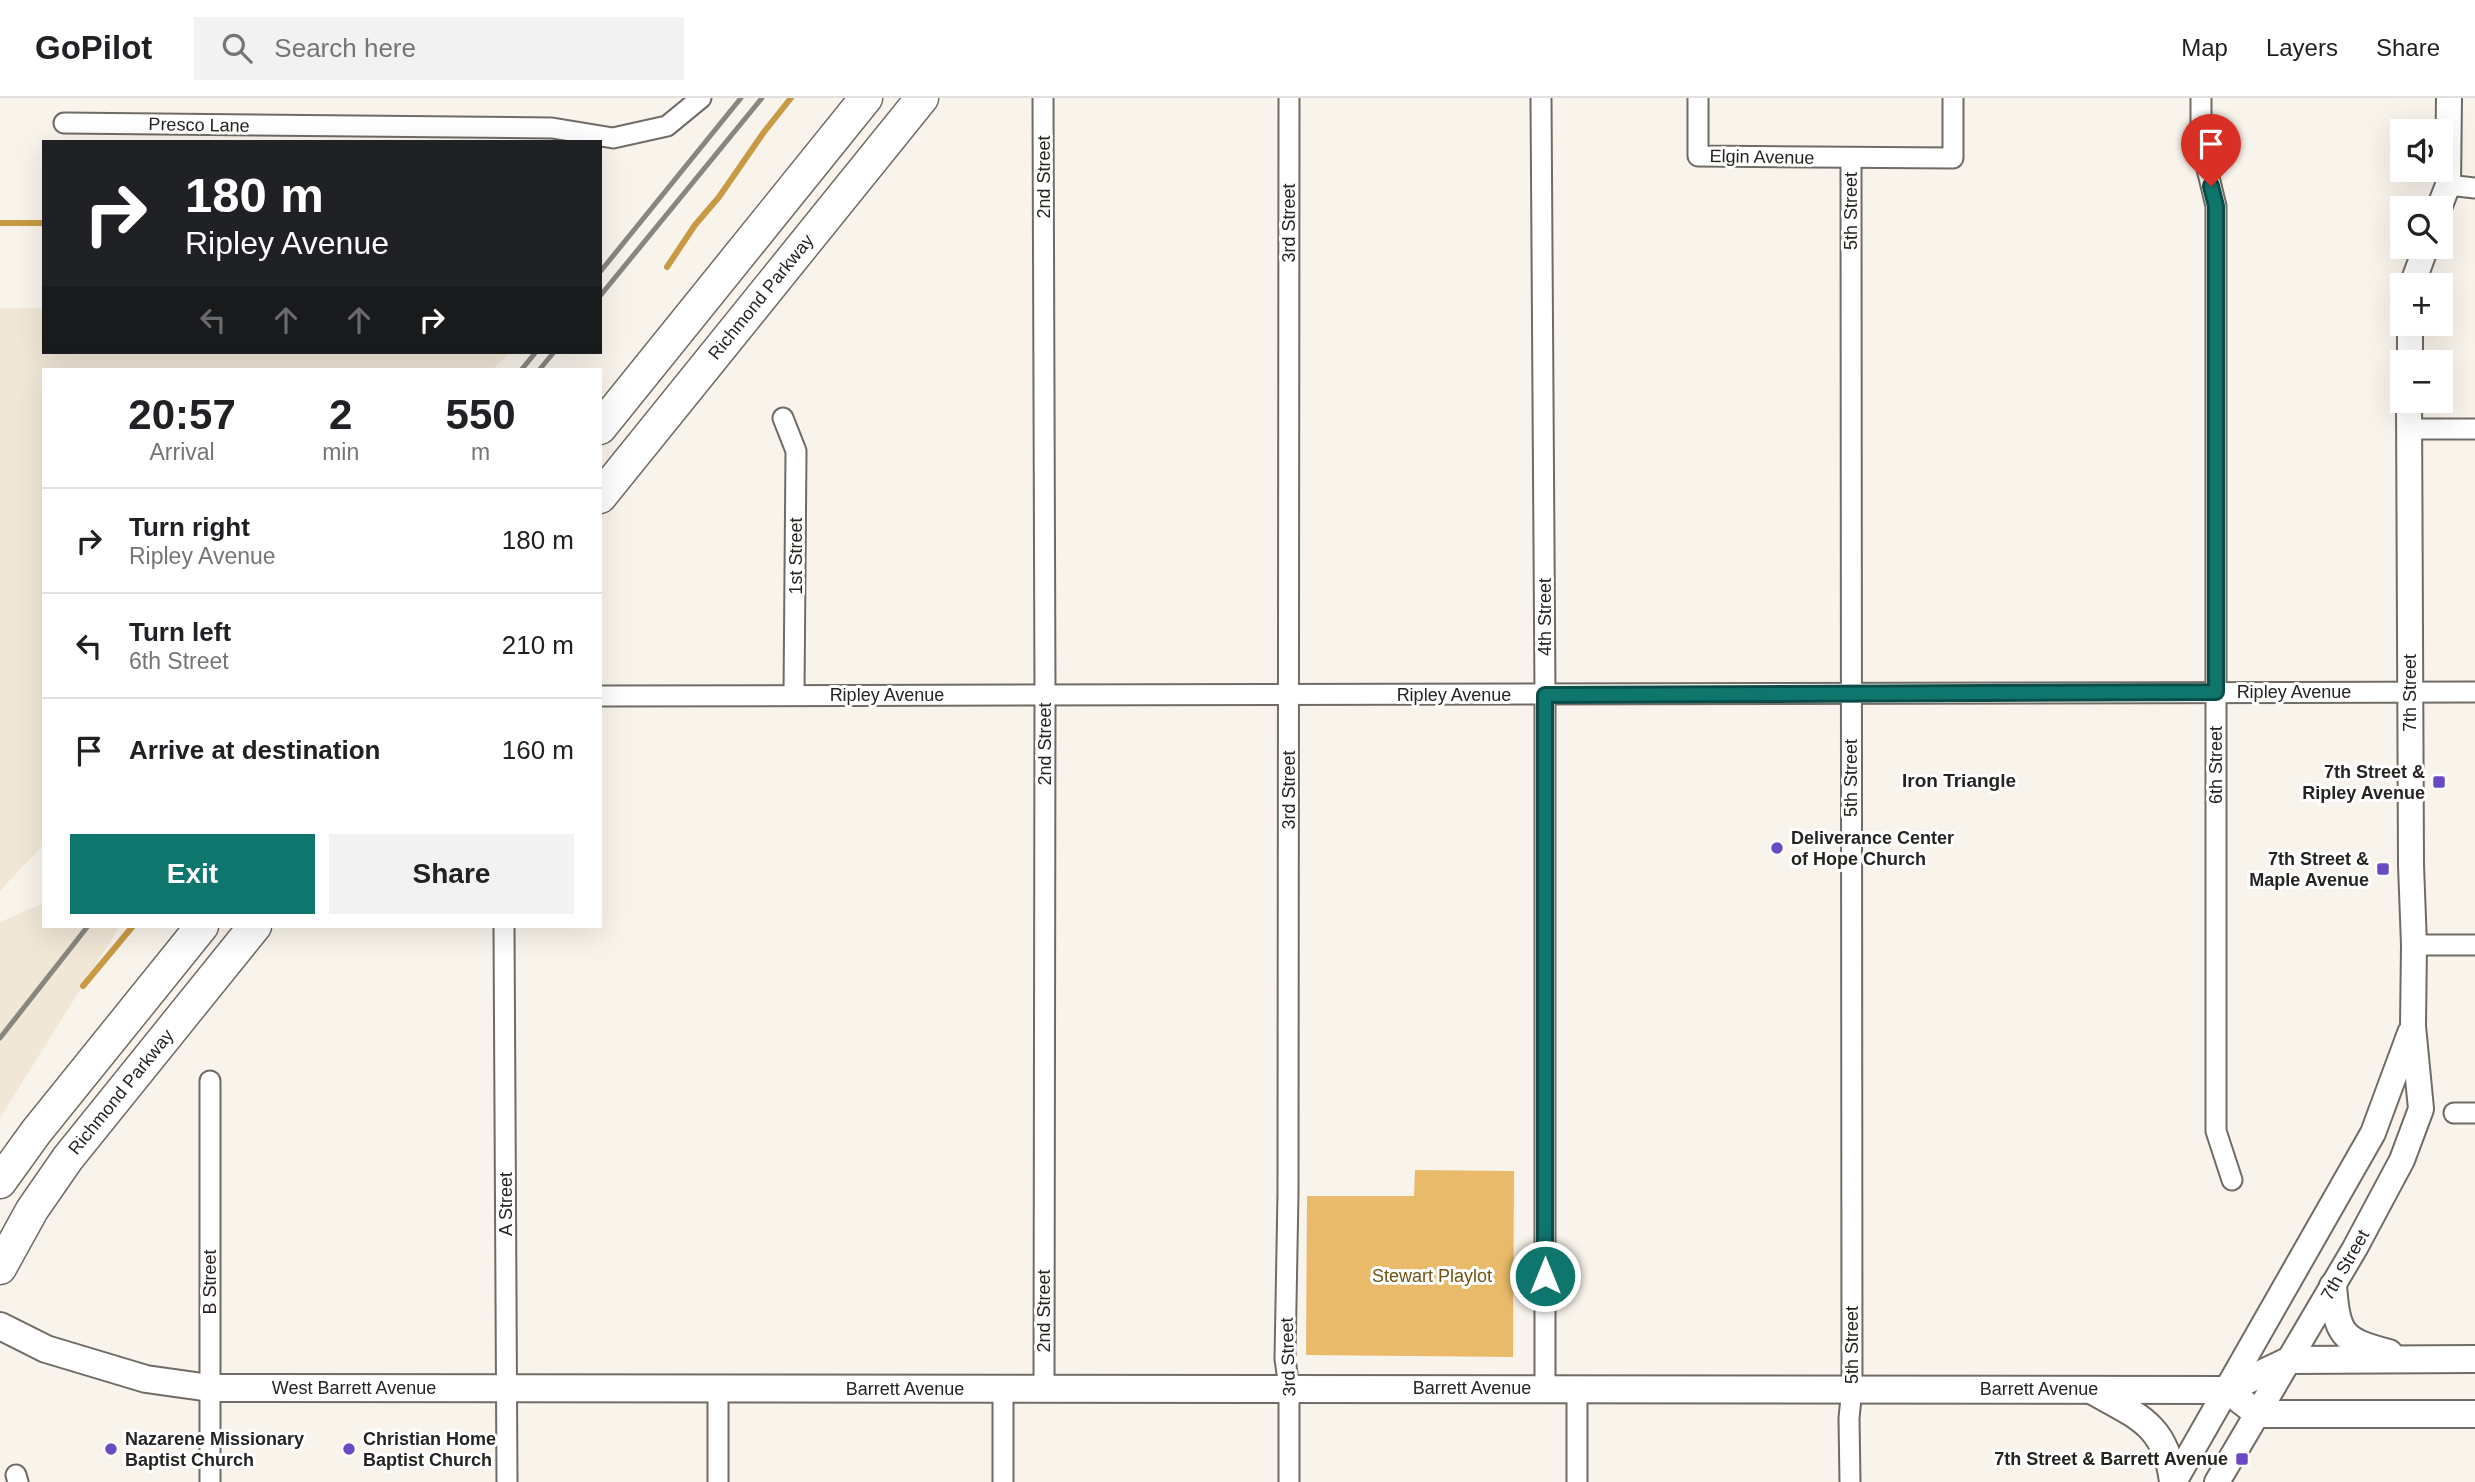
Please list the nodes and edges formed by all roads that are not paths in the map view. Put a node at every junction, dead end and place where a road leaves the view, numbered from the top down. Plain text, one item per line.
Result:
1 (701, 98) edge
2 (866, 98) edge
3 (922, 98) edge
4 (1043, 98) edge
5 (1289, 98) edge
6 (1541, 98) edge
7 (1698, 98) edge
8 (1953, 98) edge
9 (2201, 98) edge
10 (2449, 98) edge
11 (64, 123) dead end
12 (1851, 158) junction
13 (2448, 185) junction
14 (2475, 188) edge
15 (2444, 196) edge
16 (2409, 413) edge
17 (783, 418) dead end
18 (602, 426) edge
19 (2409, 429) junction
20 (2475, 429) edge
21 (602, 495) edge
22 (2410, 691) junction
23 (2216, 692) junction
24 (2475, 692) edge
25 (1851, 693) junction
26 (794, 695) junction
27 (1045, 695) junction
28 (1289, 695) junction
29 (1545, 695) junction
30 (602, 696) edge
31 (200, 928) edge
32 (253, 928) edge
33 (504, 928) edge
34 (2414, 945) junction
35 (2475, 945) edge
36 (2413, 1026) junction
37 (210, 1081) dead end
38 (2454, 1113) dead end
39 (2475, 1113) edge
40 (2232, 1180) dead end
41 (0, 1182) edge
42 (0, 1268) edge
43 (2333, 1286) junction
44 (0, 1326) edge
45 (2414, 1359) junction
46 (2475, 1359) edge
47 (2290, 1360) junction
48 (210, 1388) junction
49 (1289, 1388) junction
50 (1545, 1388) junction
51 (1577, 1388) junction
52 (1852, 1388) junction
53 (507, 1389) junction
54 (718, 1389) junction
55 (1003, 1389) junction
56 (1044, 1389) junction
57 (2090, 1389) junction
58 (2227, 1390) junction
59 (2258, 1414) junction
60 (2475, 1414) edge
61 (210, 1482) edge
62 (506, 1482) edge
63 (718, 1482) edge
64 (1003, 1482) edge
65 (1289, 1482) edge
66 (1577, 1482) edge
67 (1850, 1482) edge
68 (2173, 1482) edge
69 (2217, 1482) edge

1 - 11 street, Presco Lane
2 - 18 highway
3 - 21 highway, Richmond Parkway
4 - 27 street, 2nd Street
5 - 28 street, 3rd Street
6 - 29 street, 4th Street
7 - 12 street, Elgin Avenue
8 - 12 street, Elgin Avenue
9 - 23 street, 6th Street
10 - 13 street
12 - 25 street, 5th Street
13 - 14 street
13 - 15 street
16 - 19 street, 7th Street
17 - 26 street, 1st Street
19 - 20 street
19 - 22 street, 7th Street
22 - 23 street, Ripley Avenue
22 - 24 street, Ripley Avenue
22 - 34 street, 7th Street
23 - 25 street, Ripley Avenue
23 - 40 street, 6th Street
25 - 29 street, Ripley Avenue
25 - 52 street, 5th Street
26 - 27 street, Ripley Avenue
26 - 30 street, Ripley Avenue
27 - 28 street, Ripley Avenue
27 - 56 street, 2nd Street
28 - 29 street, Ripley Avenue
28 - 49 street, 3rd Street
29 - 50 street, 4th Street
31 - 41 highway
32 - 42 highway, Richmond Parkway
33 - 53 street, A Street
34 - 35 street
34 - 36 street, 7th Street
36 - 43 street, 7th Street
36 - 58 street, 7th Street
37 - 48 street, B Street
38 - 39 street
43 - 45 main road
43 - 47 street, 7th Street
44 - 48 main road, West Barrett Avenue
45 - 46 main road, Barrett Avenue
45 - 47 main road, Barrett Avenue
47 - 58 main road, Barrett Avenue
47 - 59 street, 7th Street
48 - 53 main road, West Barrett Avenue
48 - 61 street, B Street
49 - 50 main road, Barrett Avenue
49 - 56 main road, Barrett Avenue
49 - 65 street, 3rd Street
50 - 51 main road, Barrett Avenue
51 - 52 main road, Barrett Avenue
51 - 66 street
52 - 57 main road, Barrett Avenue
52 - 67 street, 5th Street
53 - 54 main road, West Barrett Avenue
53 - 62 street, A Street
54 - 55 main road, Barrett Avenue
54 - 63 street
55 - 56 main road, Barrett Avenue
55 - 64 street
57 - 58 main road, Barrett Avenue
57 - 68 main road
58 - 59 main road
58 - 68 street
59 - 60 main road
59 - 69 street

